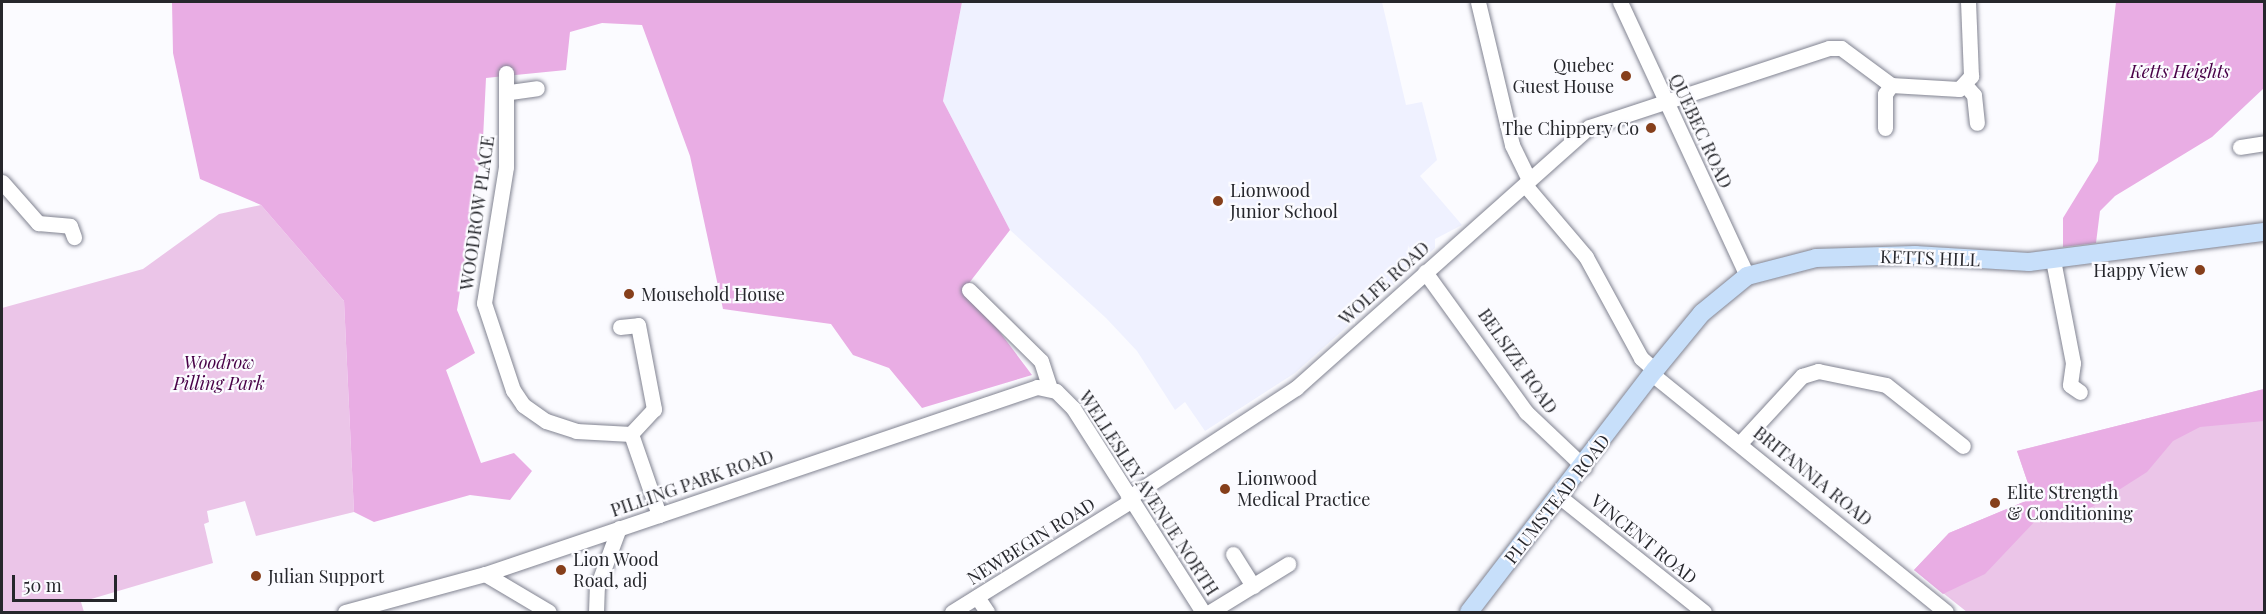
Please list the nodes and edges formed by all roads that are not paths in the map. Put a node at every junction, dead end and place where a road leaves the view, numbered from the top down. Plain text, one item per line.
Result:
1 (1478, 2) edge
2 (1620, 2) edge
3 (1968, 2) edge
4 (506, 73) dead end
5 (1891, 85) junction
6 (537, 88) dead end
7 (1970, 90) junction
8 (510, 92) junction
9 (1664, 100) junction
10 (1977, 123) dead end
11 (1885, 128) dead end
12 (2265, 143) edge
13 (2240, 147) dead end
14 (2, 182) edge
15 (1527, 183) junction
16 (70, 225) dead end
17 (2265, 232) edge
18 (2053, 260) junction
19 (1425, 272) junction
20 (1747, 276) junction
21 (969, 290) dead end
22 (620, 327) dead end
23 (1651, 376) junction
24 (1050, 387) junction
25 (2080, 392) dead end
26 (631, 434) junction
27 (1741, 442) junction
28 (1963, 446) dead end
29 (1584, 466) junction
30 (1560, 497) junction
31 (1129, 500) junction
32 (659, 515) junction
33 (619, 528) junction
34 (1233, 554) dead end
35 (1288, 564) dead end
36 (485, 574) junction
37 (1253, 586) junction
38 (977, 597) junction
39 (345, 612) edge
40 (549, 612) edge
41 (596, 612) edge
42 (952, 612) edge
43 (987, 612) edge
44 (1203, 612) edge
45 (1210, 612) edge
46 (1469, 612) edge
47 (1704, 612) edge
48 (1946, 612) edge

1 - 15 street, BRITANNIA ROAD
2 - 9 street, QUEBEC ROAD
3 - 7 street
4 - 8 street, WOODROW PLACE
5 - 7 street
5 - 9 street, WOLFE ROAD
5 - 11 street
6 - 8 street
7 - 10 street
8 - 26 street, WOODROW PLACE
9 - 15 street, WOLFE ROAD
9 - 20 street, QUEBEC ROAD
12 - 13 street
14 - 16 street
15 - 19 street, WOLFE ROAD
15 - 23 street, BRITANNIA ROAD
17 - 18 main road, KETTS HILL
18 - 20 main road, KETTS HILL
18 - 25 street
19 - 29 street, BELSIZE ROAD
19 - 31 street, WOLFE ROAD
20 - 23 main road, KETTS HILL
21 - 24 street, WELLESLEY AVENUE NORTH
22 - 26 street
23 - 27 street, BRITANNIA ROAD
23 - 29 main road, PLUMSTEAD ROAD
24 - 31 street, WELLESLEY AVENUE NORTH
24 - 32 street, PILLING PARK ROAD
26 - 32 street
27 - 28 street
27 - 48 street, BRITANNIA ROAD
29 - 30 main road, PLUMSTEAD ROAD
30 - 46 main road, PLUMSTEAD ROAD
30 - 47 street, VINCENT ROAD
31 - 38 street, NEWBEGIN ROAD
31 - 44 street, WELLESLEY AVENUE NORTH
32 - 33 street, PILLING PARK ROAD
33 - 36 street, PILLING PARK ROAD
33 - 41 street
34 - 37 street, WELLESLEY AVENUE NORTH
35 - 37 street, WELLESLEY AVENUE NORTH
36 - 39 street, PILLING PARK ROAD
36 - 40 street
37 - 45 street, WELLESLEY AVENUE NORTH
38 - 42 street, NEWBEGIN ROAD
38 - 43 street

